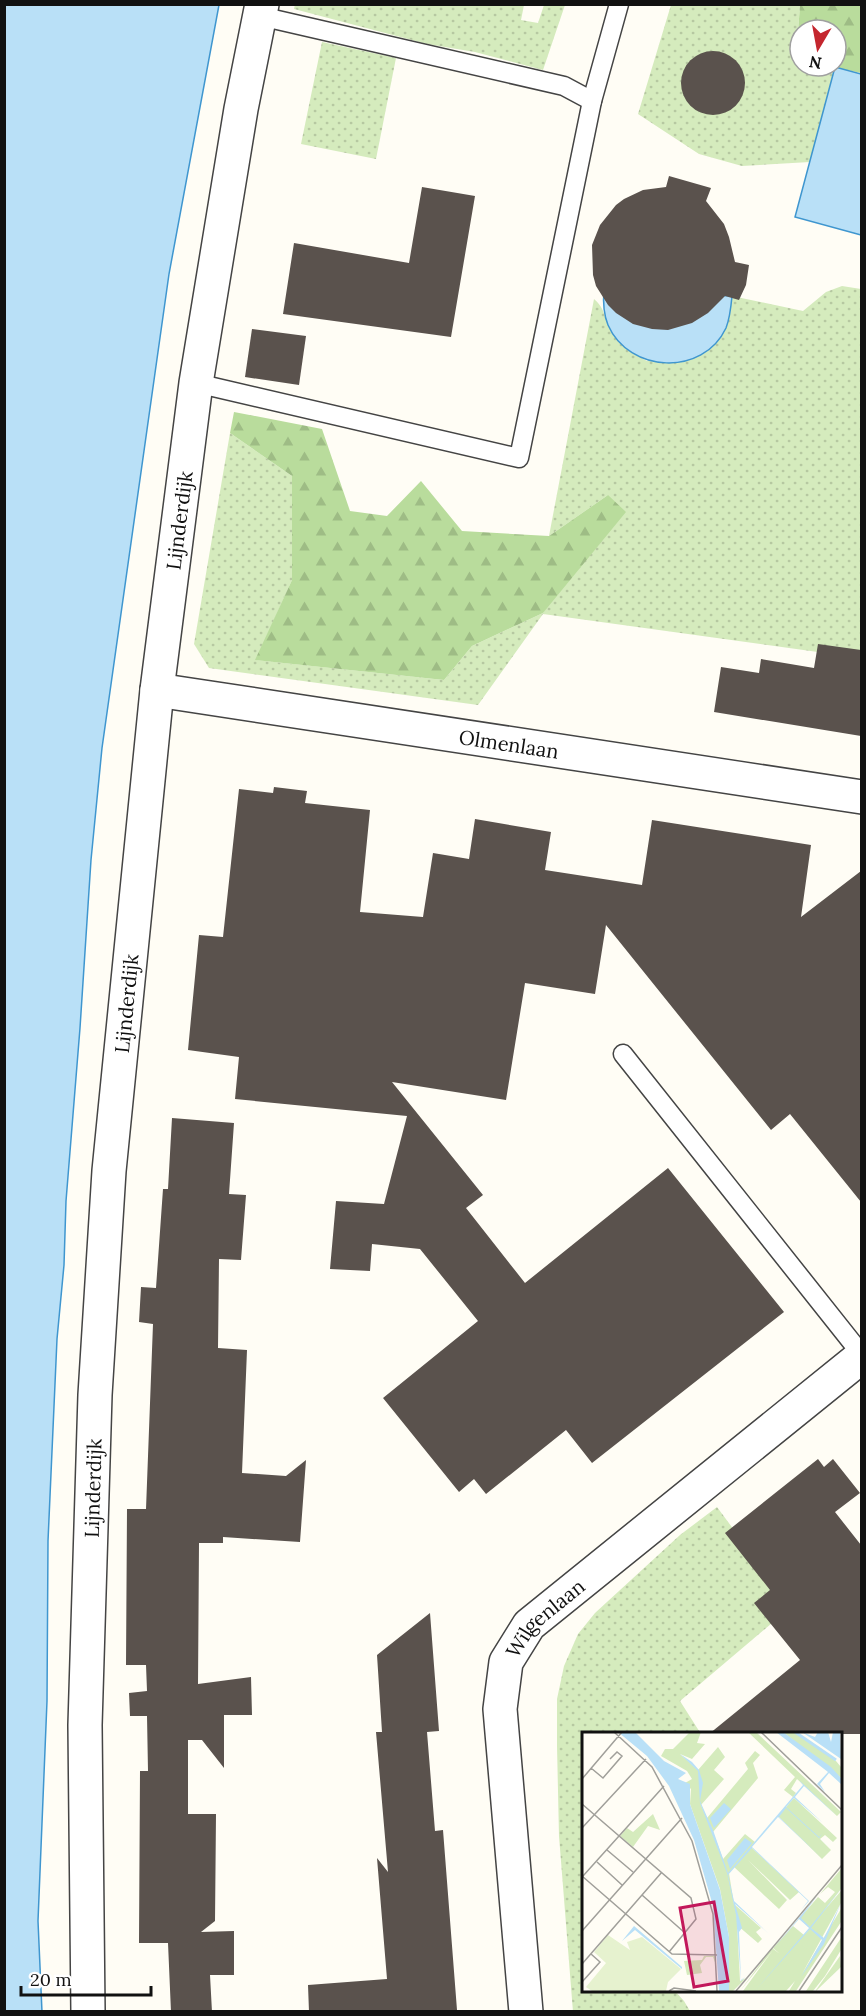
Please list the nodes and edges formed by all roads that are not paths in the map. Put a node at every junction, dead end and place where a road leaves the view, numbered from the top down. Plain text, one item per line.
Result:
1 (619, 4) edge
2 (261, 10) edge
3 (592, 101) junction
4 (196, 383) junction
5 (157, 690) junction
6 (861, 797) edge
7 (623, 1054) dead end
8 (858, 1365) edge
9 (88, 2012) edge
10 (526, 2012) edge

1 - 3 lane
2 - 3 lane
2 - 4 street, Lijnderdijk
3 - 4 lane
4 - 5 street, Lijnderdijk
5 - 6 street, Olmenlaan
5 - 9 street, Lijnderdijk
7 - 8 lane
8 - 10 street, Wilgenlaan

